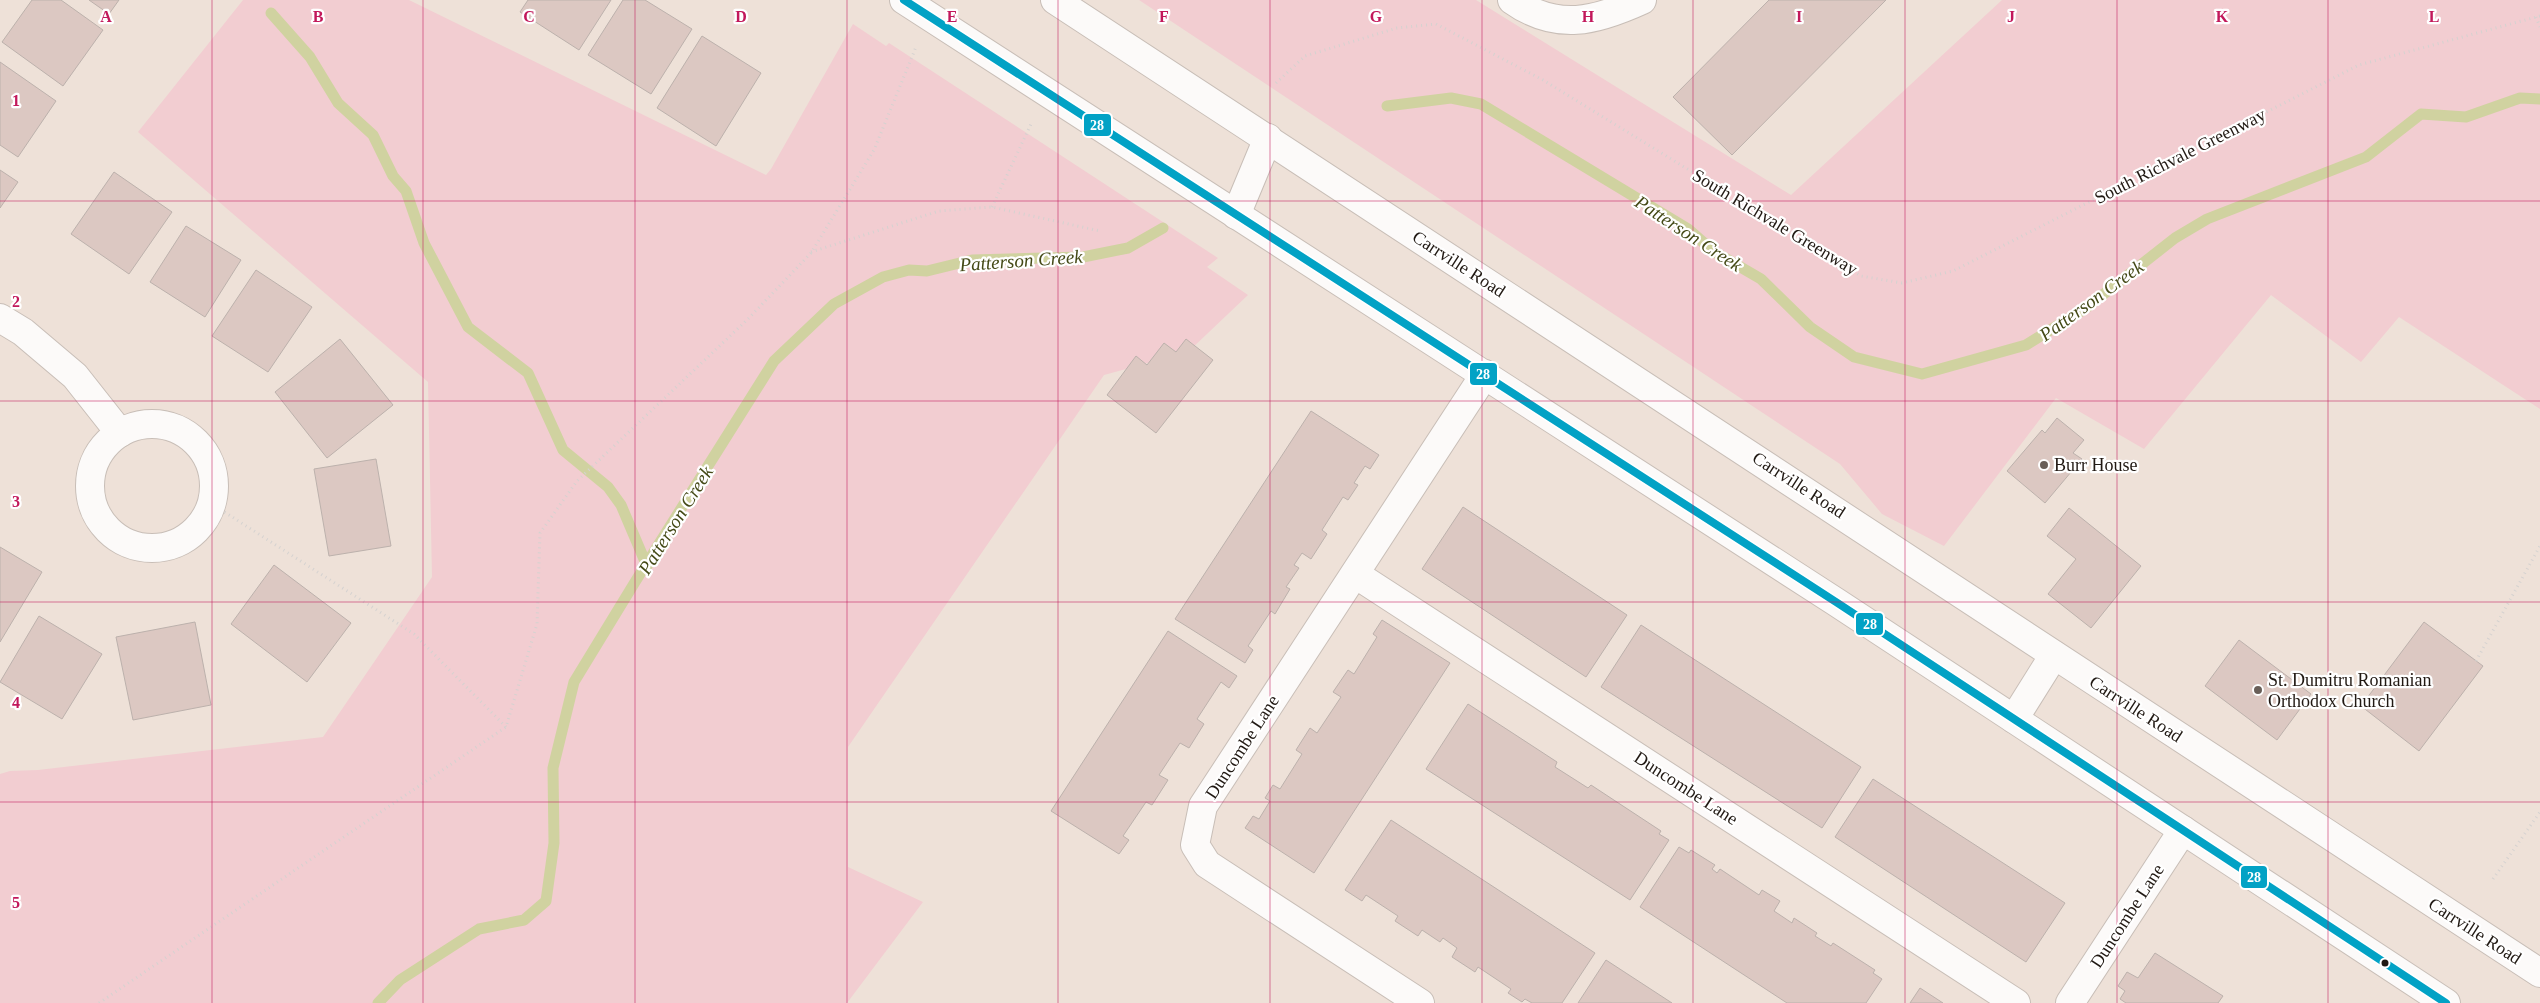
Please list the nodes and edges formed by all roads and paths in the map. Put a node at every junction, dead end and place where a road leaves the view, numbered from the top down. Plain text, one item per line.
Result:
1 (904, 0) edge
2 (1055, 0) edge
3 (1512, 0) edge
4 (1642, 0) edge
5 (2538, 16) edge
6 (2540, 27) edge
7 (917, 46) dead end
8 (1276, 83) dead end
9 (1033, 121) dead end
10 (1268, 138) junction
11 (992, 207) junction
12 (1236, 215) junction
13 (1100, 231) dead end
14 (810, 252) junction
15 (0, 318) edge
16 (1485, 374) junction
17 (120, 433) junction
18 (212, 504) junction
19 (2540, 546) edge
20 (1355, 574) junction
21 (2054, 655) junction
22 (2476, 661) dead end
23 (2014, 719) junction
24 (506, 727) junction
25 (2540, 812) edge
26 (2183, 830) junction
27 (2493, 879) dead end
28 (2540, 973) edge
29 (99, 1003) edge
30 (1420, 1003) edge
31 (2016, 1003) edge
32 (2070, 1003) edge
33 (2446, 1003) edge

1 - 12 main road
2 - 10 main road, Carrville Road
3 - 4 main road
5 - 6 path
5 - 8 path, South Richvale Greenway
7 - 14 path
9 - 11 path
10 - 12 main road
10 - 21 main road, Carrville Road
11 - 13 path
11 - 14 path
12 - 16 main road
14 - 24 path
15 - 17 main road
16 - 20 main road, Duncombe Lane
16 - 23 main road
17 - 18 main road
17 - 18 main road
18 - 24 path
19 - 22 path
20 - 30 main road, Duncombe Lane
20 - 31 main road, Duncombe Lane
21 - 23 main road
21 - 28 main road, Carrville Road
23 - 26 main road
24 - 29 path
25 - 27 path
26 - 32 main road, Duncombe Lane
26 - 33 main road

